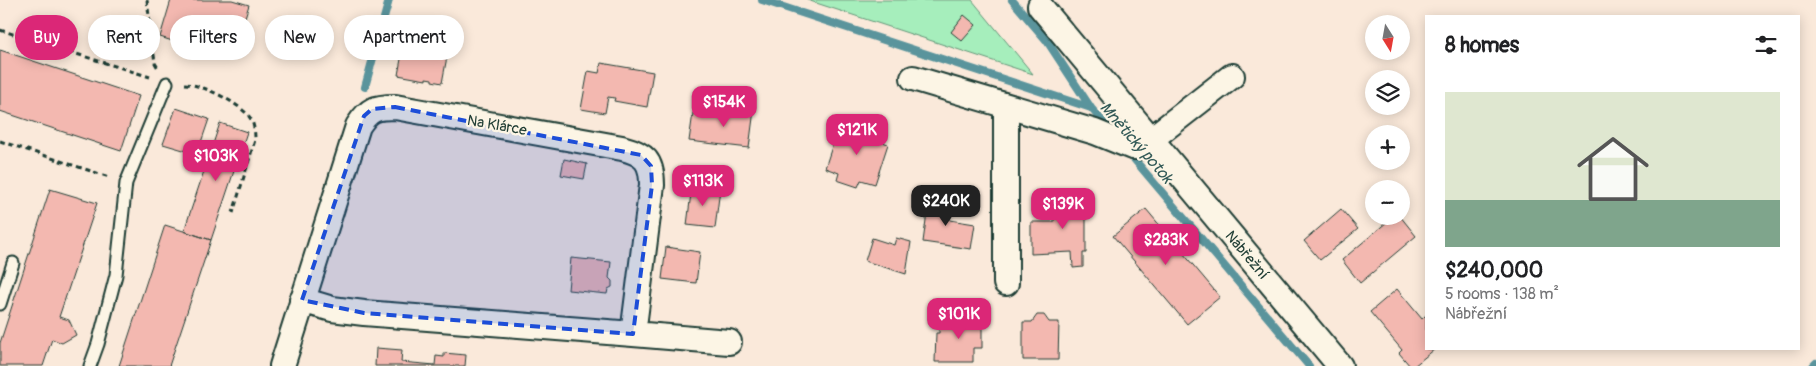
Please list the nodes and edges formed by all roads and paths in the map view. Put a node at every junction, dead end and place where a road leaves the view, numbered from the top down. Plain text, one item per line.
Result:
1 (147, 0) edge
2 (1040, 6) dead end
3 (0, 30) edge
4 (1232, 76) dead end
5 (913, 78) dead end
6 (167, 83) junction
7 (1006, 106) junction
8 (1150, 140) junction
9 (0, 141) edge
10 (126, 183) junction
11 (233, 213) dead end
12 (13, 263) dead end
13 (1006, 283) dead end
14 (302, 300) junction
15 (0, 304) edge
16 (633, 334) junction
17 (729, 342) dead end
18 (90, 366) edge
19 (282, 366) edge
20 (1340, 366) edge

1 - 6 path
2 - 8 street, Nábřežní
3 - 6 path
4 - 8 street
5 - 7 street
6 - 10 lane
6 - 11 path
7 - 8 street
7 - 13 street
8 - 20 street, Nábřežní
9 - 10 path
10 - 18 lane
12 - 15 lane
14 - 16 street
14 - 16 street, Na Klárce
14 - 19 street, Na Klárce
16 - 17 street

